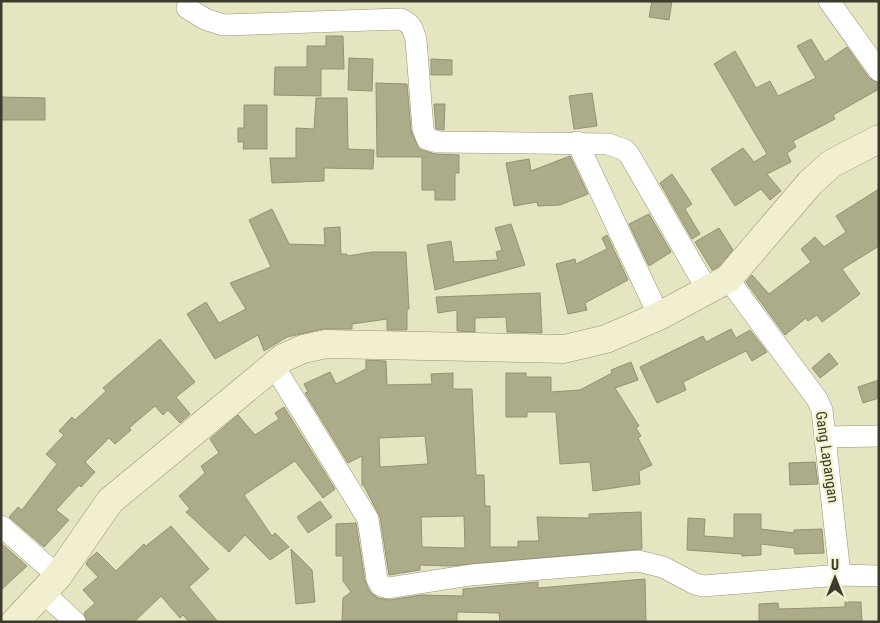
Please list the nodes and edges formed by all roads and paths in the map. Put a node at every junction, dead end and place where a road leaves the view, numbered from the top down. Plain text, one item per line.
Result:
1 (829, 1) edge
2 (187, 8) dead end
3 (879, 72) edge
4 (879, 139) edge
5 (577, 142) junction
6 (718, 285) junction
7 (659, 316) junction
8 (274, 366) junction
9 (879, 436) edge
10 (826, 437) junction
11 (1, 526) edge
12 (840, 575) junction
13 (879, 576) edge
14 (51, 584) junction
15 (15, 622) edge
16 (75, 622) edge

1 - 3 street
2 - 5 street
4 - 6 main road
5 - 6 street, Gang Lapangan
5 - 7 street
6 - 7 main road
6 - 10 street, Gang Lapangan
7 - 8 main road
8 - 12 street
8 - 14 main road
9 - 10 street
10 - 12 street, Gang Lapangan
11 - 14 street
12 - 13 street
14 - 15 main road
14 - 16 street

